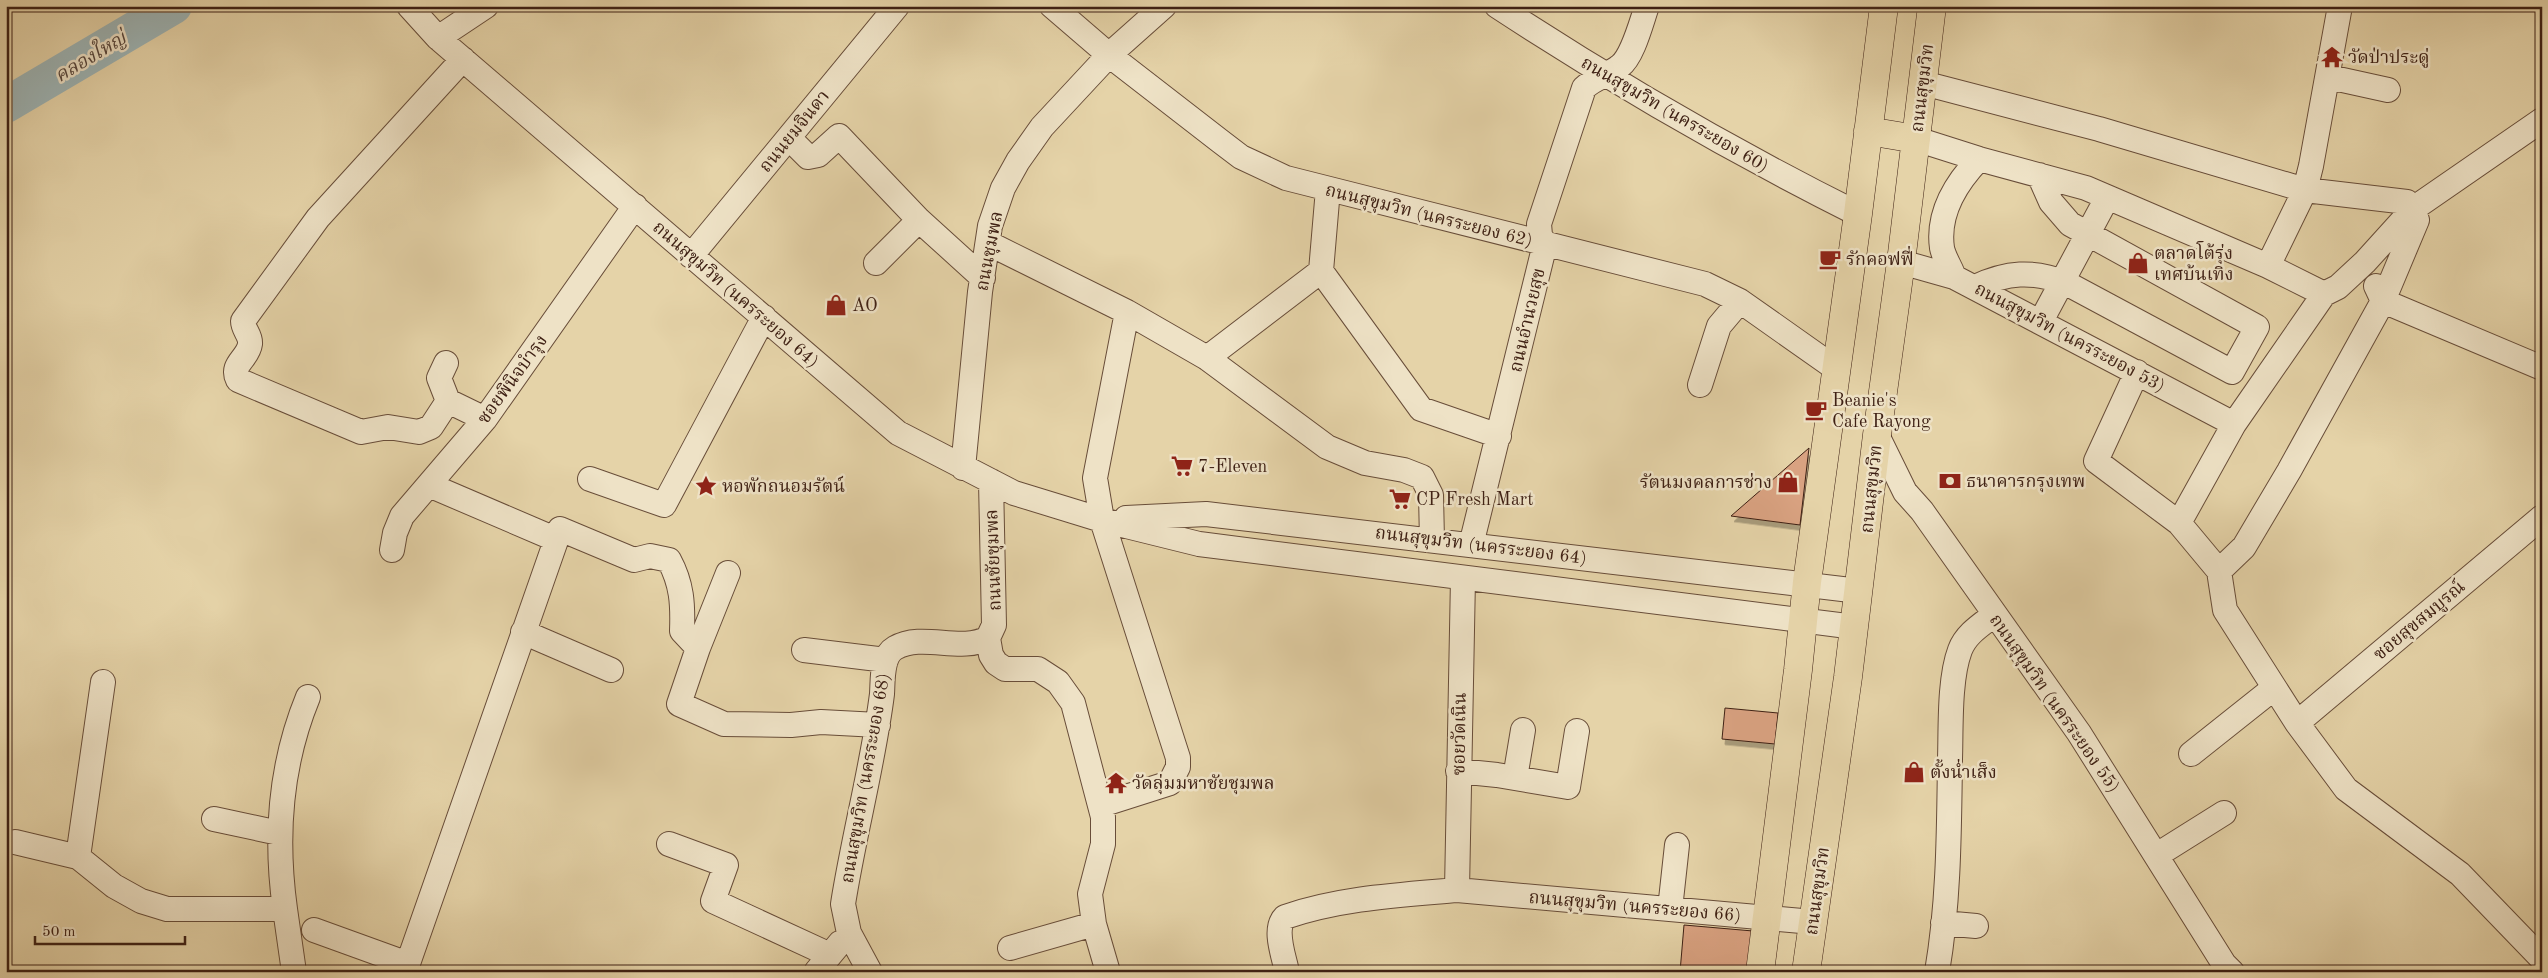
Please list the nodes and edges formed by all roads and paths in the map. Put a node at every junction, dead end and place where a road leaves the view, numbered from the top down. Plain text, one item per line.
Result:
1 (409, 6) edge
2 (486, 6) edge
3 (897, 6) edge
4 (1052, 6) edge
5 (1164, 6) edge
6 (1497, 6) edge
7 (1646, 6) edge
8 (1884, 6) edge
9 (1932, 6) edge
10 (2340, 6) edge
11 (438, 38) junction
12 (1109, 55) junction
13 (463, 59) junction
14 (1605, 75) junction
15 (2328, 77) junction
16 (1923, 83) junction
17 (2388, 90) dead end
18 (2542, 120) edge
19 (1868, 131) junction
20 (789, 138) junction
21 (1916, 139) junction
22 (1979, 159) junction
23 (2038, 175) junction
24 (1328, 189) junction
25 (2304, 190) junction
26 (2107, 198) junction
27 (634, 206) junction
28 (2413, 209) junction
29 (1858, 214) junction
30 (919, 220) junction
31 (988, 243) junction
32 (1545, 244) junction
33 (691, 256) junction
34 (1901, 262) junction
35 (2365, 262) junction
36 (876, 263) dead end
37 (2268, 266) junction
38 (1321, 271) junction
39 (1954, 277) junction
40 (983, 278) junction
41 (1975, 287) junction
42 (2324, 294) junction
43 (1740, 301) junction
44 (2383, 301) junction
45 (1127, 312) junction
46 (764, 317) junction
47 (2041, 321) junction
48 (1207, 358) junction
49 (446, 363) dead end
50 (1835, 368) junction
51 (2542, 368) edge
52 (2137, 372) junction
53 (1700, 385) dead end
54 (448, 401) junction
55 (485, 419) junction
56 (2234, 424) junction
57 (1877, 435) junction
58 (1499, 436) junction
59 (963, 468) junction
60 (590, 479) dead end
61 (990, 481) junction
62 (429, 485) junction
63 (2542, 516) edge
64 (1102, 520) junction
65 (2179, 523) junction
66 (556, 539) junction
67 (1432, 540) junction
68 (1470, 545) junction
69 (392, 550) dead end
70 (2219, 571) junction
71 (728, 573) dead end
72 (1463, 578) junction
73 (1807, 584) junction
74 (1859, 591) junction
75 (1994, 615) junction
76 (1803, 620) junction
77 (1855, 627) junction
78 (523, 632) junction
79 (988, 638) junction
80 (698, 648) junction
81 (804, 650) dead end
82 (886, 660) junction
83 (610, 670) dead end
84 (103, 682) dead end
85 (2274, 688) junction
86 (308, 698) dead end
87 (2297, 723) junction
88 (878, 725) junction
89 (1523, 730) dead end
90 (1577, 731) dead end
91 (2191, 754) dead end
92 (1458, 772) junction
93 (1515, 778) junction
94 (1101, 805) junction
95 (2224, 813) dead end
96 (214, 819) dead end
97 (279, 833) junction
98 (15, 842) dead end
99 (669, 844) dead end
100 (1677, 845) dead end
101 (2157, 855) junction
102 (78, 857) junction
103 (1457, 890) junction
104 (1670, 908) junction
105 (285, 909) junction
106 (1767, 918) junction
107 (1812, 922) junction
108 (1094, 924) junction
109 (1943, 924) junction
110 (1976, 926) dead end
111 (314, 930) dead end
112 (849, 933) junction
113 (1010, 948) dead end
114 (2542, 959) edge
115 (823, 963) edge
116 (406, 968) edge
117 (294, 972) edge
118 (870, 972) edge
119 (1108, 972) edge
120 (1287, 972) edge
121 (1760, 972) edge
122 (1806, 972) edge
123 (1937, 972) edge
124 (2232, 972) edge

1 - 11 street, ถนนสุขุมวิท (นครระยอง 64)
2 - 11 street
3 - 20 street, ถนนยมจินดา
4 - 12 street, ถนนสุขุมวิท (นครระยอง 62)
5 - 12 street, ถนนชุมพล
6 - 14 street, ถนนสุขุมวิท (นครระยอง 60)
7 - 14 street, ถนนอำนวยสุข
8 - 19 main road
9 - 16 main road, ถนนสุขุมวิท
10 - 15 street
11 - 13 street, ถนนสุขุมวิท (นครระยอง 64)
12 - 24 street, ถนนสุขุมวิท (นครระยอง 62)
12 - 31 street, ถนนชุมพล
13 - 27 street, ถนนสุขุมวิท (นครระยอง 64)
13 - 54 street
14 - 29 street, ถนนสุขุมวิท (นครระยอง 60)
14 - 32 street, ถนนอำนวยสุข
15 - 17 street
15 - 25 street
16 - 21 main road, ถนนสุขุมวิท
16 - 25 street
18 - 28 street
19 - 21 main road
19 - 29 main road
20 - 30 street
20 - 33 street, ถนนยมจินดา
21 - 22 street
21 - 34 main road, ถนนสุขุมวิท
22 - 23 street
22 - 39 street
23 - 26 street
23 - 41 street
24 - 32 street, ถนนสุขุมวิท (นครระยอง 62)
24 - 38 street
25 - 28 street
25 - 37 street
26 - 37 street
26 - 47 street
27 - 33 street, ถนนสุขุมวิท (นครระยอง 64)
27 - 55 street, ซอยพินิจบำรุง
28 - 35 street
28 - 44 street
29 - 50 main road
30 - 36 street
30 - 40 street
31 - 40 street, ถนนชุมพล
31 - 45 street
32 - 43 street, ถนนสุขุมวิท (นครระยอง 62)
32 - 58 street, ถนนอำนวยสุข
33 - 46 street, ถนนสุขุมวิท (นครระยอง 64)
34 - 39 street, ถนนสุขุมวิท (นครระยอง 53)
34 - 57 main road, ถนนสุขุมวิท
35 - 42 street
35 - 44 street
37 - 42 street
38 - 48 street
38 - 58 street
39 - 41 street, ถนนสุขุมวิท (นครระยอง 53)
40 - 59 street, ถนนชุมพล
41 - 47 street, ถนนสุขุมวิท (นครระยอง 53)
42 - 56 street
43 - 50 street, ถนนสุขุมวิท (นครระยอง 62)
43 - 53 street
44 - 51 street
44 - 70 street
45 - 48 street
45 - 64 street
46 - 59 street, ถนนสุขุมวิท (นครระยอง 64)
46 - 60 street
47 - 52 street, ถนนสุขุมวิท (นครระยอง 53)
48 - 67 street
49 - 54 street
50 - 73 main road
52 - 56 street, ถนนสุขุมวิท (นครระยอง 53)
52 - 65 street
54 - 55 street
55 - 62 street, ซอยพินิจบำรุง
56 - 65 street
57 - 74 main road, ถนนสุขุมวิท
57 - 75 street, ถนนสุขุมวิท (นครระยอง 55)
58 - 68 street, ถนนอำนวยสุข
59 - 61 street, ถนนสุขุมวิท (นครระยอง 64)
61 - 64 street, ถนนสุขุมวิท (นครระยอง 64)
61 - 79 street, ถนนชัยชุมพล
62 - 66 street
62 - 69 street, ซอยพินิจบำรุง
63 - 87 street, ซอยสุขสมบูรณ์
64 - 67 street, ถนนสุขุมวิท (นครระยอง 64)
64 - 72 street, ถนนสุขุมวิท (นครระยอง 64)
64 - 94 street
65 - 70 street
66 - 78 street
66 - 80 street
67 - 68 street, ถนนสุขุมวิท (นครระยอง 64)
68 - 73 street, ถนนสุขุมวิท (นครระยอง 64)
70 - 85 street
71 - 80 street
72 - 76 street, ถนนสุขุมวิท (นครระยอง 64)
72 - 92 street, ซอยวัดเนิน
73 - 74 street, ถนนสุขุมวิท (นครระยอง 64)
73 - 76 main road
74 - 77 main road, ถนนสุขุมวิท
75 - 101 street, ถนนสุขุมวิท (นครระยอง 55)
75 - 109 street
76 - 77 street, ถนนสุขุมวิท (นครระยอง 64)
76 - 106 main road
77 - 107 main road, ถนนสุขุมวิท
78 - 83 street
78 - 116 street
79 - 82 street, ถนนสุขุมวิท (นครระยอง 68)
79 - 94 street
80 - 88 street
81 - 82 street
82 - 88 street, ถนนสุขุมวิท (นครระยอง 68)
84 - 102 street
85 - 87 street
85 - 91 street
86 - 97 street
87 - 114 street
88 - 112 street, ถนนสุขุมวิท (นครระยอง 68)
89 - 93 street
90 - 93 street
92 - 93 street
92 - 103 street, ซอยวัดเนิน
94 - 108 street
95 - 101 street
96 - 97 street
97 - 105 street
98 - 102 street
99 - 115 street
100 - 104 street
101 - 124 street, ถนนสุขุมวิท (นครระยอง 55)
102 - 105 street
103 - 104 street, ถนนสุขุมวิท (นครระยอง 66)
103 - 120 street, ถนนสุขุมวิท (นครระยอง 66)
104 - 106 street, ถนนสุขุมวิท (นครระยอง 66)
105 - 117 street
106 - 107 street, ถนนสุขุมวิท (นครระยอง 66)
106 - 121 main road
107 - 122 main road, ถนนสุขุมวิท
108 - 113 street
108 - 119 street
109 - 110 street
109 - 123 street
111 - 116 street
112 - 115 street
112 - 118 street, ถนนสุขุมวิท (นครระยอง 68)

